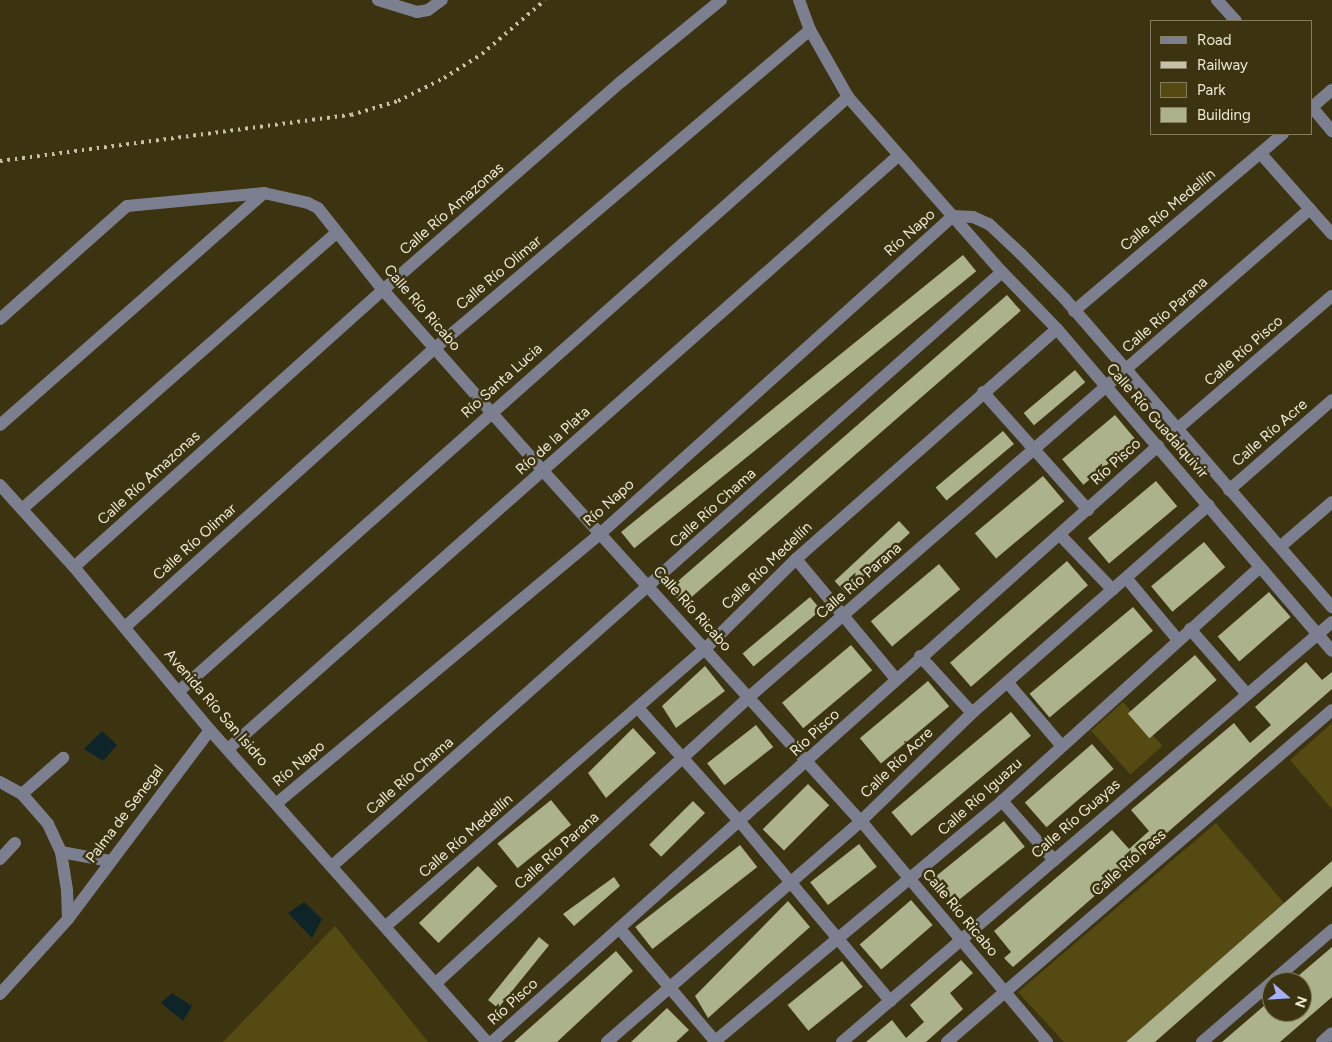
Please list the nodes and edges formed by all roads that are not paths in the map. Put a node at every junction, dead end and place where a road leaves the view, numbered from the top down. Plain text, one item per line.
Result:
1 (378, 0) edge
2 (442, 0) edge
3 (721, 0) edge
4 (799, 0) edge
5 (1217, 0) edge
6 (1235, 20) edge
7 (810, 30) junction
8 (1332, 90) edge
9 (848, 97) junction
10 (1312, 106) edge
11 (1312, 108) edge
12 (1332, 130) edge
13 (1281, 135) edge
14 (1261, 154) junction
15 (898, 156) junction
16 (264, 194) junction
17 (1310, 209) junction
18 (953, 216) junction
19 (336, 233) junction
20 (1332, 234) edge
21 (1002, 272) junction
22 (383, 290) junction
23 (1332, 296) edge
24 (1074, 311) junction
25 (0, 319) edge
26 (1058, 329) junction
27 (435, 348) junction
28 (1126, 371) junction
29 (1106, 389) junction
30 (983, 392) junction
31 (1332, 400) edge
32 (491, 412) junction
33 (0, 425) edge
34 (1176, 430) junction
35 (1158, 446) junction
36 (1034, 449) junction
37 (544, 472) junction
38 (0, 485) edge
39 (1229, 490) junction
40 (1332, 502) edge
41 (1209, 505) junction
42 (22, 509) junction
43 (1088, 510) junction
44 (601, 533) junction
45 (1060, 534) junction
46 (1281, 546) junction
47 (796, 559) junction
48 (74, 567) junction
49 (1260, 567) junction
50 (1127, 579) junction
51 (649, 587) junction
52 (1113, 590) junction
53 (1332, 607) edge
54 (846, 615) junction
55 (1332, 622) edge
56 (125, 627) junction
57 (1190, 629) junction
58 (1318, 634) junction
59 (1178, 640) junction
60 (706, 648) junction
61 (1332, 651) edge
62 (920, 656) junction
63 (896, 679) junction
64 (1008, 683) junction
65 (179, 690) junction
66 (1247, 694) junction
67 (748, 698) junction
68 (638, 708) junction
69 (1332, 710) edge
70 (972, 713) junction
71 (210, 730) junction
72 (1061, 745) junction
73 (228, 749) junction
74 (63, 758) dead end
75 (683, 758) junction
76 (808, 761) junction
77 (0, 782) edge
78 (22, 794) junction
79 (1002, 801) junction
80 (277, 803) junction
81 (861, 821) junction
82 (740, 822) junction
83 (15, 843) dead end
84 (61, 852) junction
85 (0, 860) edge
86 (110, 860) junction
87 (1054, 860) junction
88 (332, 866) junction
89 (910, 879) junction
90 (789, 883) junction
91 (68, 919) junction
92 (386, 926) junction
93 (620, 929) junction
94 (1332, 930) edge
95 (960, 939) junction
96 (836, 940) junction
97 (436, 983) junction
98 (668, 989) junction
99 (1, 992) edge
100 (1004, 992) junction
101 (890, 1001) junction
102 (1332, 1033) edge
103 (487, 1042) edge
104 (492, 1042) edge
105 (607, 1042) edge
106 (715, 1042) edge
107 (842, 1042) edge
108 (947, 1042) edge
109 (1047, 1042) edge
110 (1202, 1042) edge
111 (1322, 1042) edge

1 - 2 street
3 - 22 street, Calle Río Amazonas
4 - 7 street, Calle Río Guadalquivir
5 - 6 street
7 - 9 street, Calle Río Guadalquivir
7 - 27 street, Calle Río Olimar
8 - 10 street
9 - 15 street, Calle Río Guadalquivir
9 - 32 street, Río Santa Lucia
11 - 12 street
13 - 14 street, Calle Río Medellín
14 - 17 street
14 - 24 street, Calle Río Medellín
15 - 18 street, Calle Río Guadalquivir
15 - 37 street, Río de la Plata
16 - 19 street, Calle Río Ricabo
16 - 25 street
16 - 33 street
17 - 20 street
17 - 28 street, Calle Río Parana
18 - 21 street, Calle Río Guadalquivir
18 - 24 street, Calle Río Guadalquivir
18 - 44 street, Río Napo
19 - 22 street, Calle Río Ricabo
19 - 42 street
21 - 26 street, Calle Río Guadalquivir
21 - 51 street, Calle Río Chama
22 - 27 street, Calle Río Ricabo
22 - 48 street, Calle Río Amazonas
23 - 34 street, Calle Río Pisco
24 - 28 street, Calle Río Guadalquivir
26 - 29 street, Calle Río Guadalquivir
26 - 30 street, Calle Río Medellín
27 - 32 street, Calle Río Ricabo
27 - 56 street, Calle Río Olimar
28 - 29 street, Calle Río Parana
28 - 34 street, Calle Río Guadalquivir
29 - 35 street, Calle Río Guadalquivir
29 - 36 street, Calle Río Parana
30 - 36 street
30 - 47 street, Calle Río Medellín
31 - 39 street, Calle Río Acre
32 - 37 street, Calle Río Ricabo
32 - 65 street, Río Santa Lucia
34 - 39 street, Calle Río Guadalquivir
35 - 41 street, Calle Río Guadalquivir
35 - 43 street, Río Pisco
36 - 43 street
36 - 54 street, Calle Río Parana
37 - 44 street, Calle Río Ricabo
37 - 73 street, Río de la Plata
38 - 42 street, Avenida Río San Isidro
39 - 46 street, Calle Río Guadalquivir
40 - 46 street
41 - 49 street, Calle Río Guadalquivir
41 - 50 street, Calle Río Acre
42 - 48 street, Avenida Río San Isidro
43 - 45 street, Río Pisco
44 - 51 street, Calle Río Ricabo
44 - 80 street, Río Napo
45 - 52 street
45 - 62 street, Río Pisco
46 - 53 street, Calle Río Guadalquivir
47 - 54 street
47 - 60 street, Calle Río Medellín
48 - 56 street, Avenida Río San Isidro
49 - 57 street, Calle Río Iguazu
49 - 58 street, Calle Río Guadalquivir
50 - 52 street, Calle Río Acre
50 - 59 street
51 - 60 street, Calle Río Ricabo
51 - 88 street, Calle Río Chama
52 - 64 street, Calle Río Acre
54 - 63 street
54 - 67 street, Calle Río Parana
55 - 58 street, Calle Río Guayas
56 - 65 street, Avenida Río San Isidro
57 - 59 street, Calle Río Iguazu
57 - 66 street
58 - 61 street, Calle Río Guadalquivir
58 - 66 street, Calle Río Guayas
59 - 72 street, Calle Río Iguazu
60 - 67 street, Calle Río Ricabo
60 - 68 street, Calle Río Medellín
62 - 63 street, Río Pisco
62 - 70 street
63 - 76 street, Río Pisco
64 - 70 street, Calle Río Acre
64 - 72 street
65 - 71 street, Avenida Río San Isidro
66 - 87 street, Calle Río Guayas
67 - 75 street, Calle Río Parana
67 - 76 street, Calle Río Ricabo
68 - 75 street
68 - 92 street, Calle Río Medellín
69 - 100 street, Calle Río Pass
70 - 81 street, Calle Río Acre
71 - 73 street, Avenida Río San Isidro
71 - 86 street, Palma de Senegal
72 - 79 street, Calle Río Iguazu
73 - 80 street, Avenida Río San Isidro
74 - 78 street
75 - 82 street
75 - 97 street, Calle Río Parana
76 - 81 street, Calle Río Ricabo
76 - 82 street, Río Pisco
77 - 78 street, Palma de Senegal
78 - 84 street, Palma de Senegal
79 - 87 street
79 - 89 street, Calle Río Iguazu
80 - 88 street, Avenida Río San Isidro
81 - 89 street, Calle Río Ricabo
81 - 90 street, Calle Río Acre
82 - 90 street
82 - 93 street, Río Pisco
83 - 85 street
84 - 86 street
84 - 91 street, Palma de Senegal
86 - 91 street, Palma de Senegal
87 - 95 street, Calle Río Guayas
88 - 92 street, Avenida Río San Isidro
89 - 95 street, Calle Río Ricabo
89 - 96 street, Calle Río Iguazu
90 - 96 street
90 - 98 street, Calle Río Acre
91 - 99 street, Palma de Senegal
92 - 97 street, Avenida Río San Isidro
93 - 98 street
93 - 104 street, Río Pisco
94 - 110 street
95 - 100 street, Calle Río Ricabo
95 - 101 street, Calle Río Guayas
96 - 101 street
96 - 106 street, Calle Río Iguazu
97 - 103 street, Avenida Río San Isidro
98 - 105 street, Calle Río Acre
98 - 106 street
100 - 108 street, Calle Río Pass
100 - 109 street, Calle Río Ricabo
101 - 107 street, Calle Río Guayas
102 - 111 street

